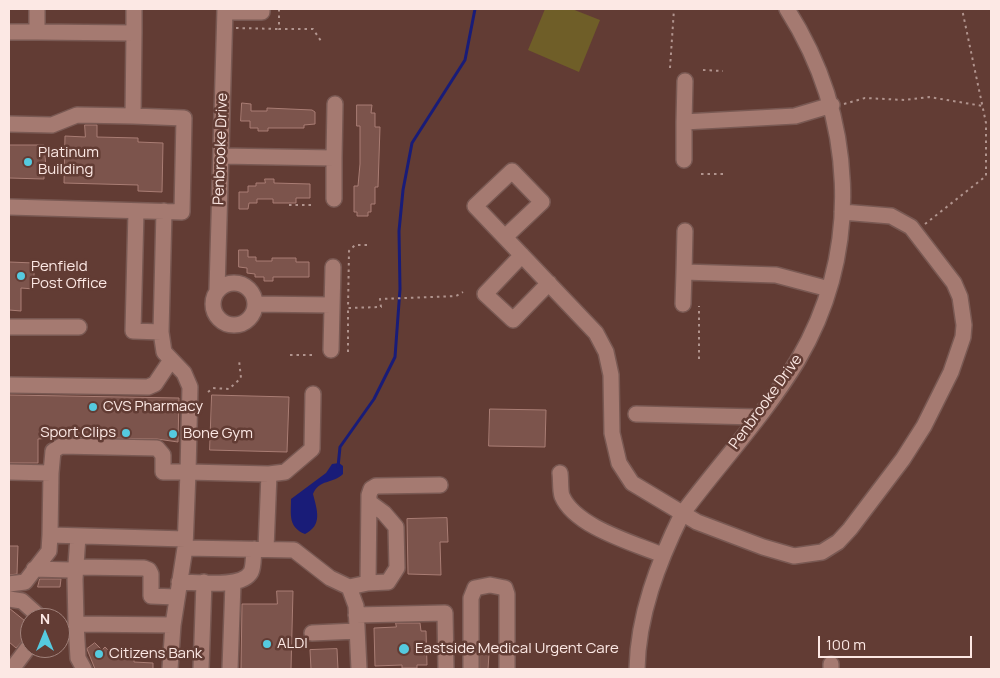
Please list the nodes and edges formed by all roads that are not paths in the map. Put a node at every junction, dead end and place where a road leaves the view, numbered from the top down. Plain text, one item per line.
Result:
1 (37, 9) edge
2 (134, 9) edge
3 (262, 9) edge
4 (787, 9) edge
5 (225, 10) edge
6 (9, 32) edge
7 (37, 32) junction
8 (134, 34) junction
9 (685, 81) dead end
10 (335, 104) dead end
11 (832, 106) junction
12 (133, 116) junction
13 (684, 122) junction
14 (9, 124) edge
15 (221, 156) junction
16 (334, 158) junction
17 (684, 160) dead end
18 (334, 199) dead end
19 (9, 207) edge
20 (136, 211) junction
21 (164, 211) junction
22 (842, 212) junction
23 (685, 231) dead end
24 (506, 237) junction
25 (522, 255) junction
26 (333, 267) dead end
27 (684, 272) junction
28 (548, 283) junction
29 (829, 289) junction
30 (217, 290) junction
31 (255, 304) junction
32 (684, 304) dead end
33 (332, 305) junction
34 (9, 327) edge
35 (79, 327) dead end
36 (161, 332) junction
37 (331, 350) dead end
38 (171, 360) junction
39 (9, 385) edge
40 (313, 394) dead end
41 (636, 414) dead end
42 (757, 417) junction
43 (9, 472) edge
44 (188, 472) junction
45 (51, 473) junction
46 (560, 473) dead end
47 (269, 474) junction
48 (440, 485) dead end
49 (369, 502) junction
50 (682, 514) junction
51 (50, 535) junction
52 (78, 536) junction
53 (185, 543) junction
54 (260, 549) junction
55 (662, 555) junction
56 (78, 567) junction
57 (34, 569) junction
58 (204, 582) junction
59 (233, 583) junction
60 (368, 583) junction
61 (9, 584) edge
62 (349, 587) junction
63 (178, 589) junction
64 (9, 600) edge
65 (30, 608) edge
66 (356, 615) junction
67 (76, 624) junction
68 (173, 625) junction
69 (357, 631) junction
70 (312, 634) dead end
71 (20, 658) edge
72 (12, 669) edge
73 (84, 669) edge
74 (170, 669) edge
75 (202, 669) edge
76 (230, 669) edge
77 (358, 669) edge
78 (446, 669) edge
79 (471, 669) edge
80 (507, 669) edge
81 (637, 669) edge

1 - 7 street
2 - 8 street
3 - 5 street
4 - 11 street, Penbrooke Drive
5 - 15 street, Penbrooke Drive
6 - 7 street
7 - 8 street
8 - 12 street
9 - 13 street
10 - 16 street
11 - 13 street
11 - 22 street, Penbrooke Drive
12 - 14 street
12 - 21 street
13 - 17 street
15 - 16 street
15 - 30 street, Penbrooke Drive
16 - 18 street
19 - 20 street
20 - 21 street
20 - 36 street
21 - 36 street
22 - 29 street, Penbrooke Drive
22 - 50 street
23 - 27 street
24 - 24 street
24 - 25 street
25 - 28 street
25 - 28 street
26 - 33 street
27 - 29 street
27 - 32 street
28 - 50 street
29 - 42 street, Penbrooke Drive
30 - 31 street
30 - 31 street, Penbrooke Drive
31 - 33 street
33 - 37 street
34 - 35 street
36 - 38 street
38 - 39 street
38 - 44 street
40 - 47 street
41 - 42 street
42 - 50 street, Penbrooke Drive
43 - 45 street
44 - 45 street
44 - 47 street
44 - 53 street
45 - 51 street
46 - 55 street
47 - 54 street
48 - 49 street
49 - 60 street
49 - 60 street
50 - 55 street, Penbrooke Drive
51 - 52 street
51 - 57 street
52 - 53 street
52 - 56 street
53 - 54 street
53 - 63 street
54 - 59 street
54 - 62 street
55 - 81 street, Penbrooke Drive
56 - 57 street
56 - 63 street
56 - 67 street
57 - 61 street
58 - 59 street
58 - 63 street
58 - 75 street
59 - 76 street
60 - 62 street
62 - 66 street
63 - 68 street
64 - 65 street
66 - 69 street
66 - 78 street
67 - 68 street
67 - 73 street
68 - 74 street
69 - 70 street
69 - 77 street
71 - 72 street
79 - 80 street

